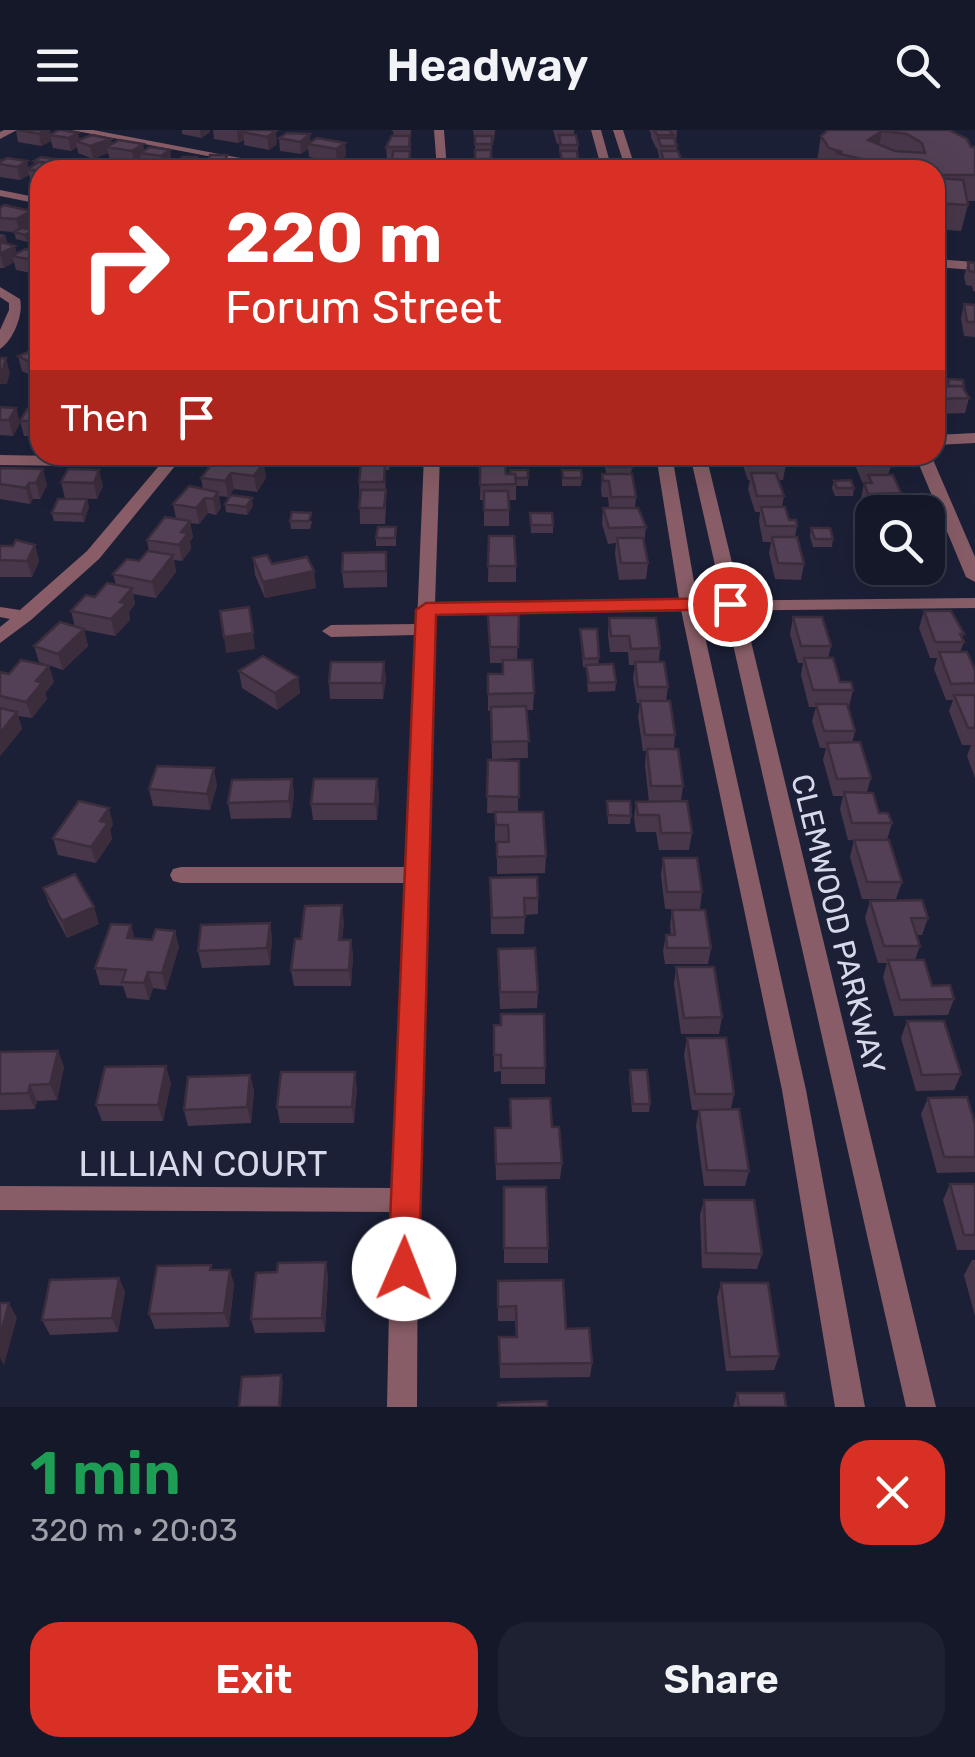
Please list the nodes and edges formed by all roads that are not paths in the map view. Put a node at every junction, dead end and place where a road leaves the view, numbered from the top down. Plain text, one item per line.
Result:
1 (12, 130) edge
2 (76, 130) edge
3 (439, 130) edge
4 (596, 130) edge
5 (618, 130) edge
6 (0, 136) edge
7 (228, 160) edge
8 (442, 160) edge
9 (604, 160) edge
10 (628, 160) edge
11 (0, 193) edge
12 (30, 199) edge
13 (945, 264) edge
14 (975, 266) edge
15 (0, 290) edge
16 (0, 346) edge
17 (975, 438) edge
18 (945, 440) edge
19 (0, 460) edge
20 (30, 460) edge
21 (169, 465) edge
22 (432, 465) edge
23 (666, 465) edge
24 (700, 465) edge
25 (927, 465) edge
26 (975, 577) edge
27 (975, 603) edge
28 (730, 604) junction
29 (689, 605) junction
30 (0, 612) edge
31 (25, 616) junction
32 (426, 619) junction
33 (331, 631) dead end
34 (0, 638) edge
35 (181, 875) dead end
36 (418, 875) junction
37 (0, 1198) edge
38 (405, 1200) junction
39 (402, 1407) edge
40 (850, 1407) edge
41 (921, 1407) edge

1 - 6 street
2 - 7 street
3 - 8 street
4 - 9 street
5 - 10 street
11 - 12 street
13 - 14 street
15 - 16 street
17 - 18 street
19 - 20 street
21 - 31 street
22 - 32 street
23 - 29 street
24 - 28 street, CLEMWOOD PARKWAY
25 - 26 street
27 - 28 street
28 - 29 street
28 - 41 street, CLEMWOOD PARKWAY
29 - 32 street
29 - 40 street
30 - 31 street
31 - 34 street
32 - 33 street
32 - 36 street
35 - 36 street
36 - 38 street
37 - 38 street, LILLIAN COURT
38 - 39 street

